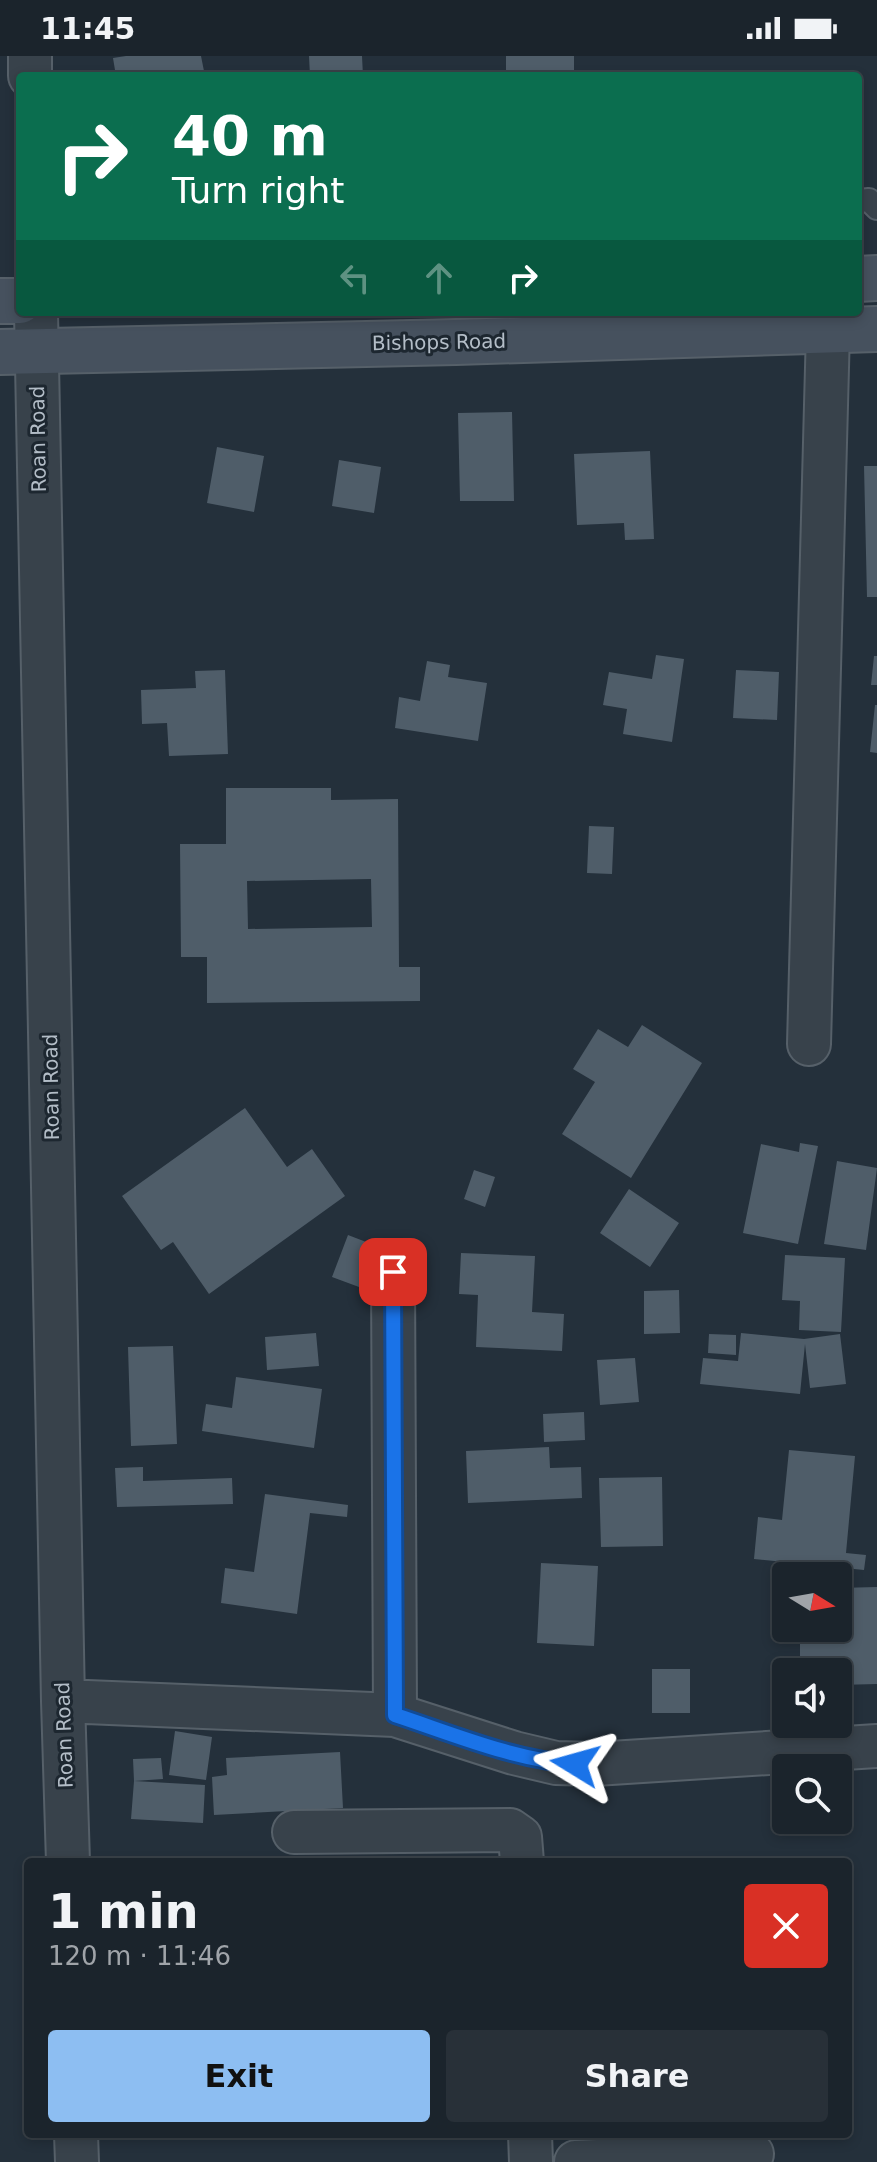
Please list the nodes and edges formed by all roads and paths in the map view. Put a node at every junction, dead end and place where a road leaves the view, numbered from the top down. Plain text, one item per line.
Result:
1 (877, 329) edge
2 (828, 330) junction
3 (24, 338) edge
4 (809, 1044) dead end
5 (393, 1272) dead end
6 (63, 1701) junction
7 (395, 1715) junction
8 (877, 1746) edge
9 (294, 1832) dead end
10 (68, 1858) edge
11 (522, 1858) edge
12 (76, 2138) edge
13 (530, 2138) edge
14 (752, 2154) dead end
15 (77, 2162) edge
16 (531, 2162) edge
17 (576, 2162) edge

1 - 2 main road, Bishops Road
2 - 3 main road, Bishops Road
2 - 4 street
3 - 6 street, Roan Road
5 - 7 street
6 - 7 street
6 - 10 street, Roan Road
7 - 8 street
9 - 11 street
12 - 15 street
13 - 16 street
14 - 17 street

